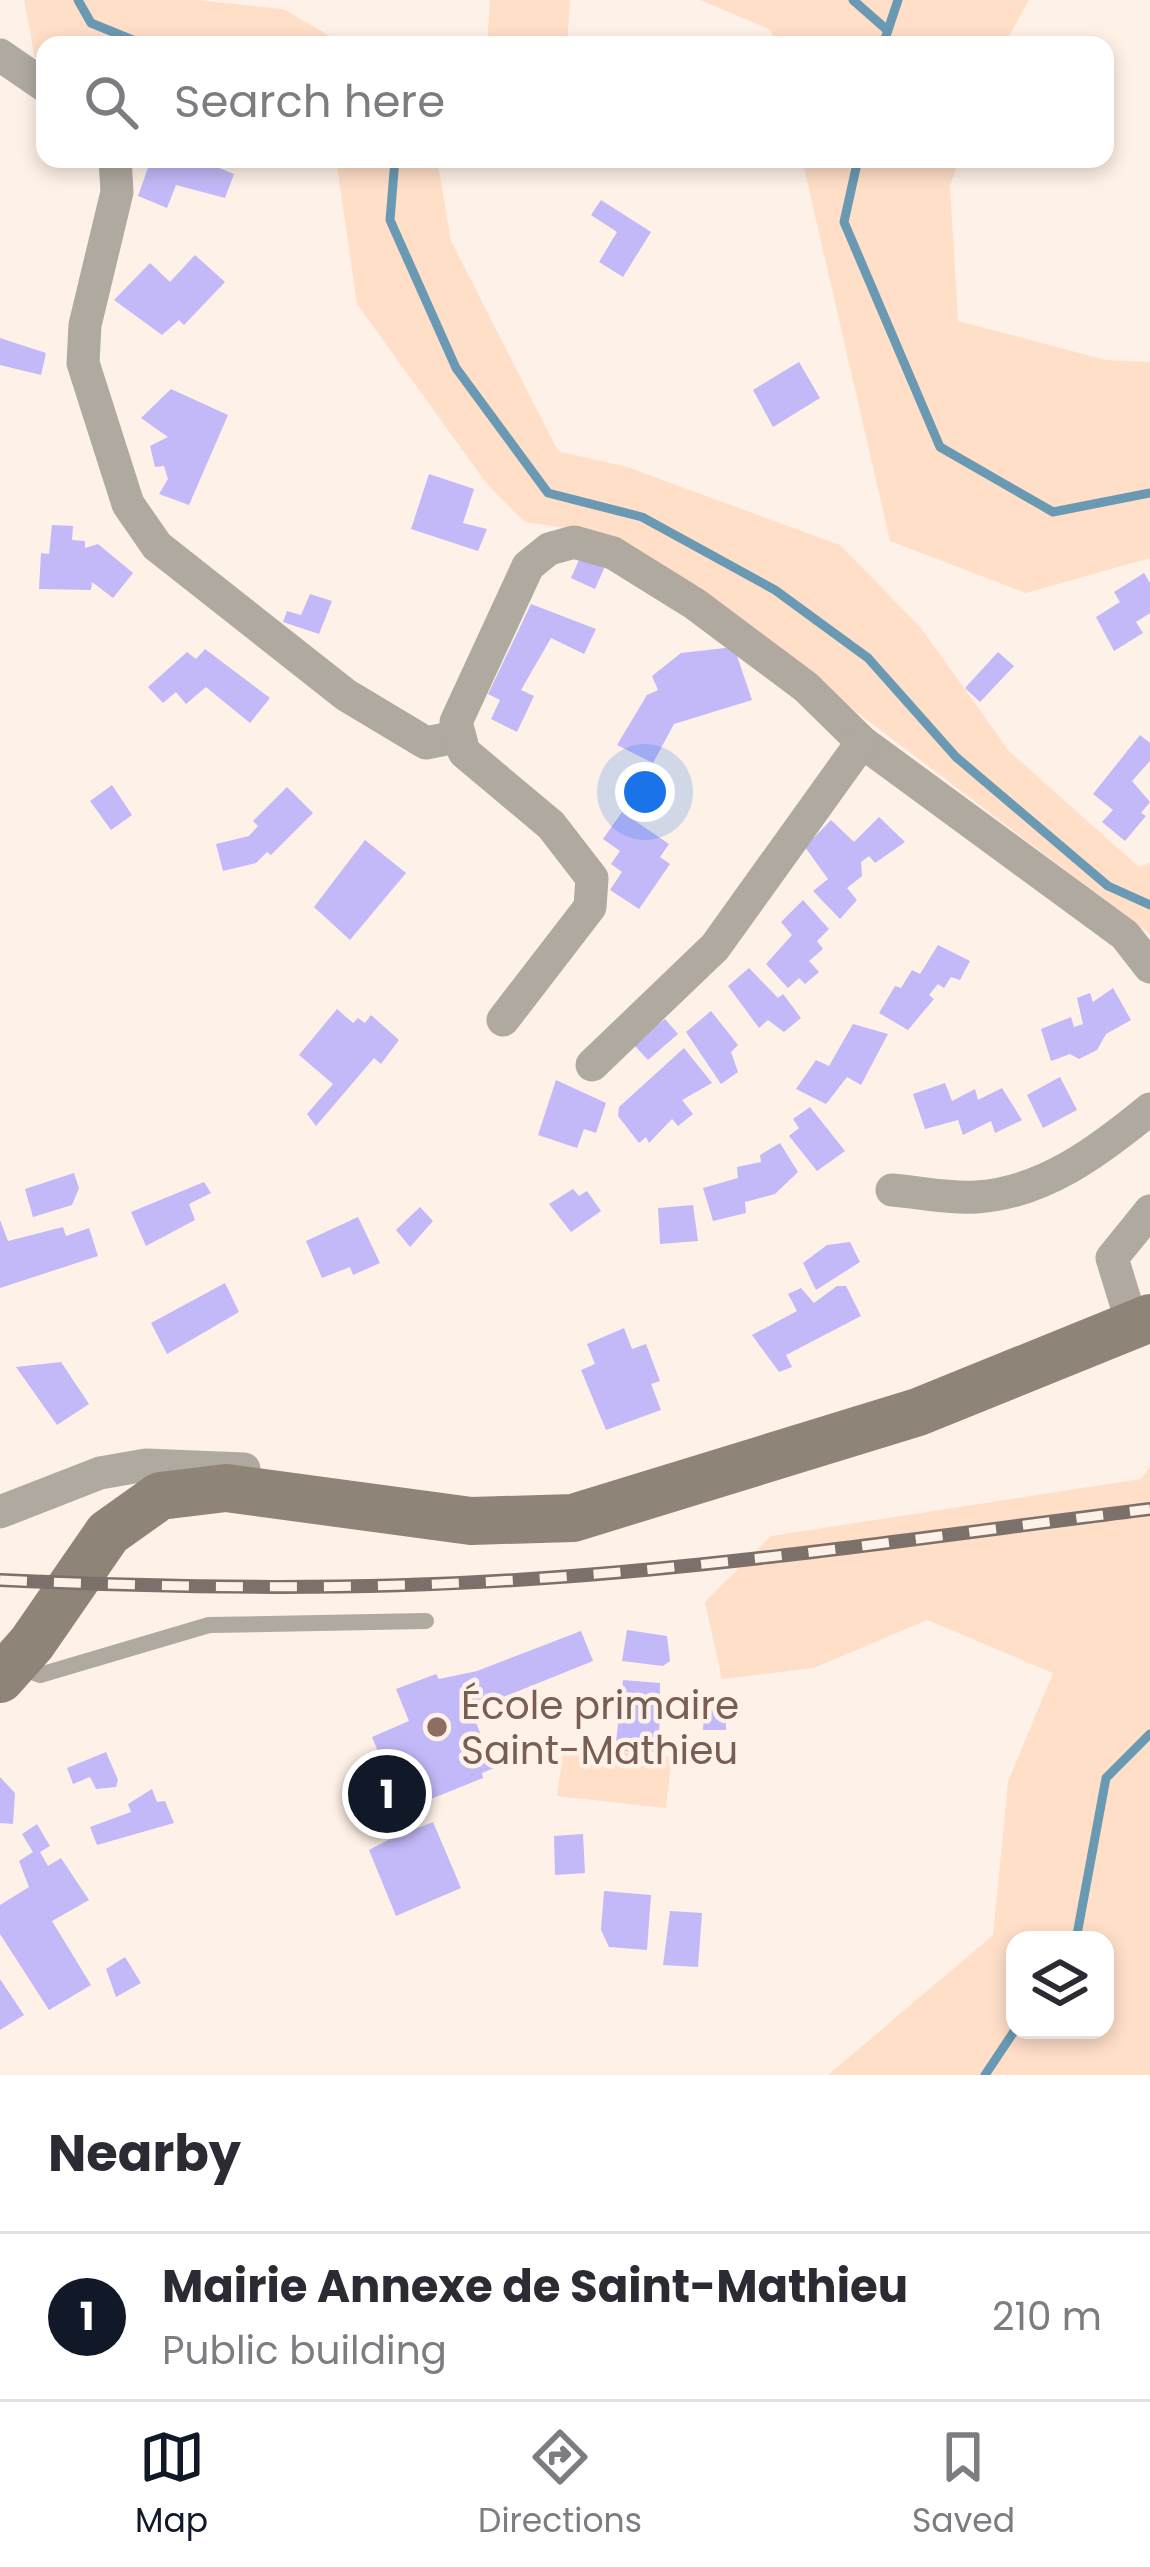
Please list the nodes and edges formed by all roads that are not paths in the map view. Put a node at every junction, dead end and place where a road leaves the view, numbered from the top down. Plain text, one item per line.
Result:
1 (0, 55) edge
2 (36, 80) edge
3 (116, 168) edge
4 (456, 737) junction
5 (862, 742) junction
6 (1150, 968) edge
7 (502, 1020) dead end
8 (592, 1065) dead end
9 (1150, 1109) edge
10 (892, 1190) dead end
11 (1150, 1211) edge
12 (1141, 1320) edge
13 (0, 1512) edge
14 (388, 1512) junction
15 (426, 1621) dead end
16 (8, 1672) edge

1 - 2 street
3 - 4 street
4 - 5 street
4 - 7 street
5 - 6 street
5 - 8 street
9 - 10 street
11 - 12 street
12 - 14 street
13 - 14 street
14 - 16 street
15 - 16 lane

